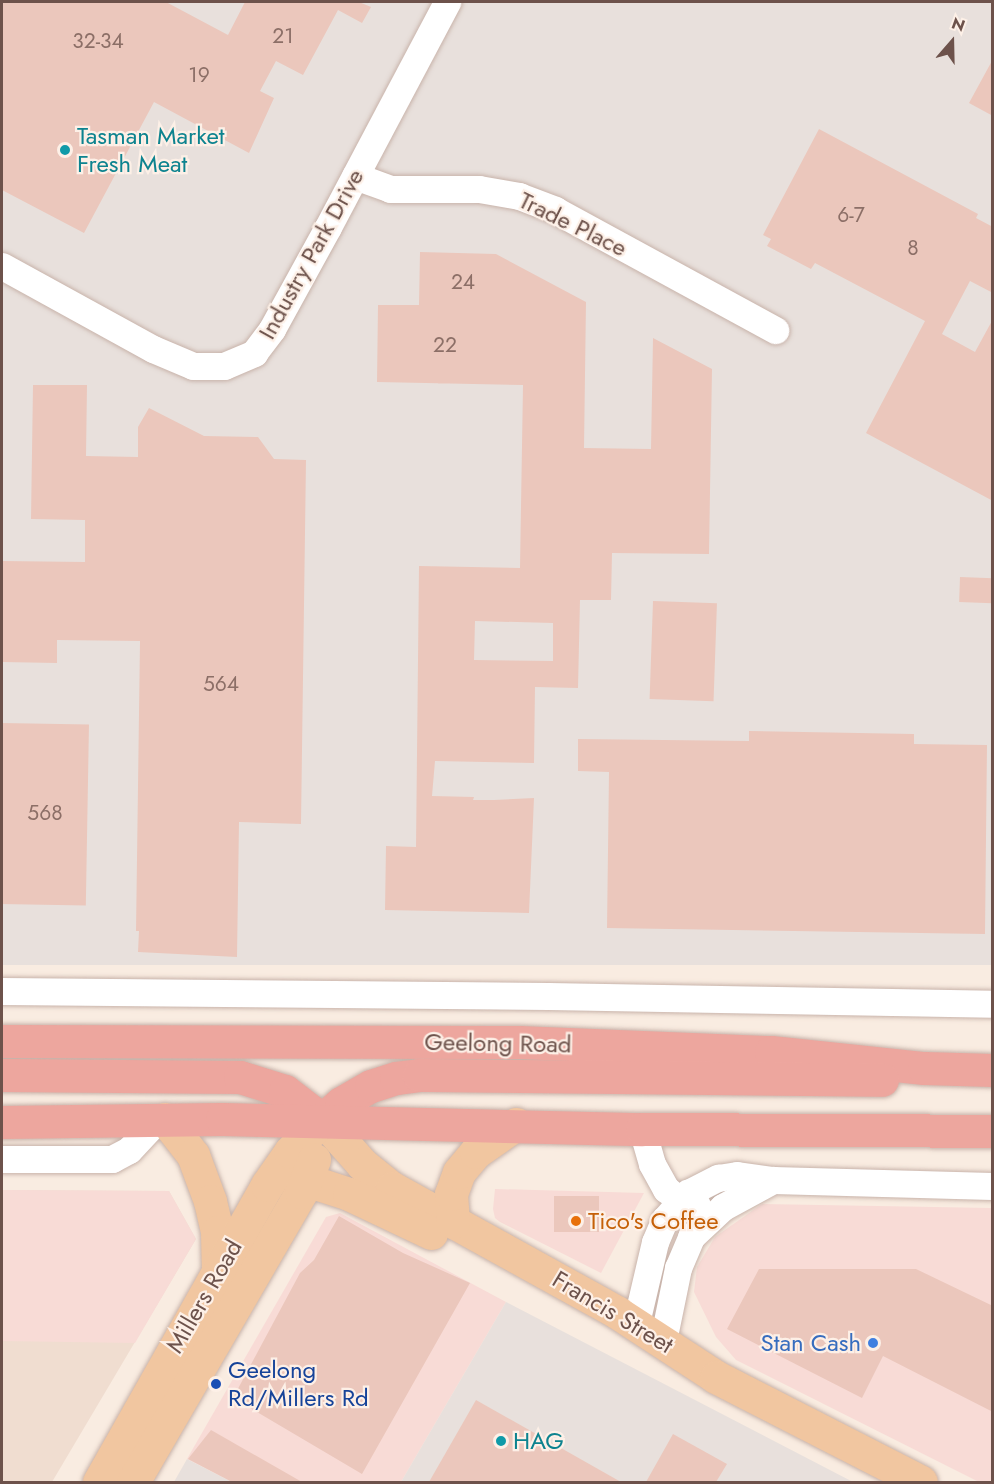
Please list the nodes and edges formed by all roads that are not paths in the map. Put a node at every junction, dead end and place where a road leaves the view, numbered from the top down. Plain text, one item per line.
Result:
1 (447, 2) edge
2 (356, 176) junction
3 (2, 266) edge
4 (775, 330) dead end
5 (2, 992) edge
6 (993, 1004) edge
7 (2, 1041) edge
8 (955, 1070) junction
9 (993, 1070) edge
10 (2, 1075) edge
11 (162, 1119) junction
12 (323, 1120) junction
13 (2, 1122) edge
14 (516, 1124) junction
15 (642, 1130) junction
16 (993, 1131) edge
17 (2, 1159) edge
18 (306, 1180) junction
19 (773, 1180) junction
20 (993, 1186) edge
21 (680, 1200) junction
22 (723, 1206) junction
23 (453, 1222) junction
24 (498, 1258) junction
25 (231, 1280) junction
26 (647, 1337) junction
27 (99, 1482) edge
28 (133, 1482) edge
29 (921, 1482) edge

1 - 2 street, Industry Park Drive
2 - 3 street, Industry Park Drive
2 - 4 street, Trade Place
5 - 6 street, Geelong Road
7 - 8 highway, Geelong Road
8 - 9 highway, Geelong Road
8 - 12 highway
10 - 12 highway
11 - 12 highway
11 - 13 highway
11 - 17 street
11 - 25 main road
12 - 14 highway
12 - 18 main road, Millers Road
12 - 23 main road
12 - 25 main road, Millers Road
14 - 15 highway
14 - 23 main road
15 - 16 highway
15 - 21 street
18 - 24 main road
18 - 25 main road, Millers Road
19 - 20 street
19 - 21 street
19 - 22 street
21 - 22 street
21 - 26 street
22 - 26 street
23 - 24 main road
24 - 26 main road
25 - 27 main road, Millers Road
25 - 28 main road, Millers Road
26 - 29 main road

